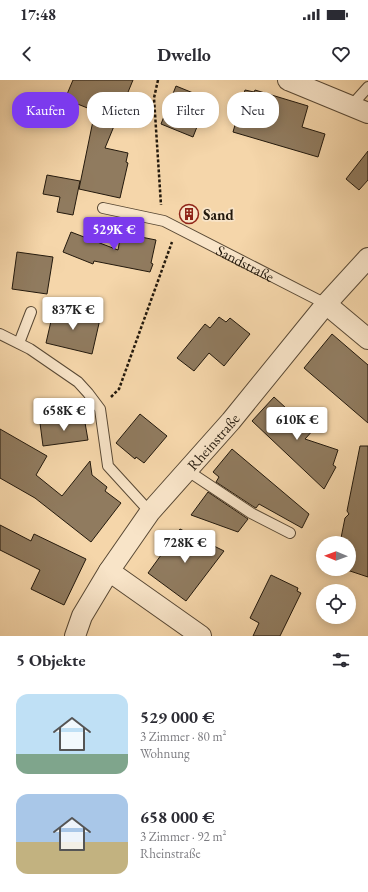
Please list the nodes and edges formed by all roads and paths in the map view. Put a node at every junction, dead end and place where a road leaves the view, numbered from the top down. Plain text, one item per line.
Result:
1 (158, 80) edge
2 (288, 80) edge
3 (368, 88) edge
4 (360, 110) edge
5 (103, 208) dead end
6 (164, 221) junction
7 (177, 228) junction
8 (368, 258) edge
9 (326, 304) junction
10 (31, 312) dead end
11 (0, 334) edge
12 (368, 339) edge
13 (19, 343) junction
14 (100, 409) junction
15 (188, 471) junction
16 (150, 512) junction
17 (290, 533) dead end
18 (109, 571) junction
19 (75, 636) edge
20 (201, 636) edge

1 - 6 path
2 - 4 street
3 - 4 lane
5 - 6 lane, Sandstraße
6 - 7 lane, Sandstraße
7 - 9 lane, Sandstraße
7 - 14 path
8 - 9 street, Rheinstraße
9 - 12 street
9 - 15 street, Rheinstraße
10 - 13 lane
11 - 13 lane
13 - 14 lane
14 - 16 lane
15 - 16 street, Rheinstraße
15 - 17 lane
16 - 18 street, Rheinstraße
18 - 19 street, Rheinstraße
18 - 20 street

